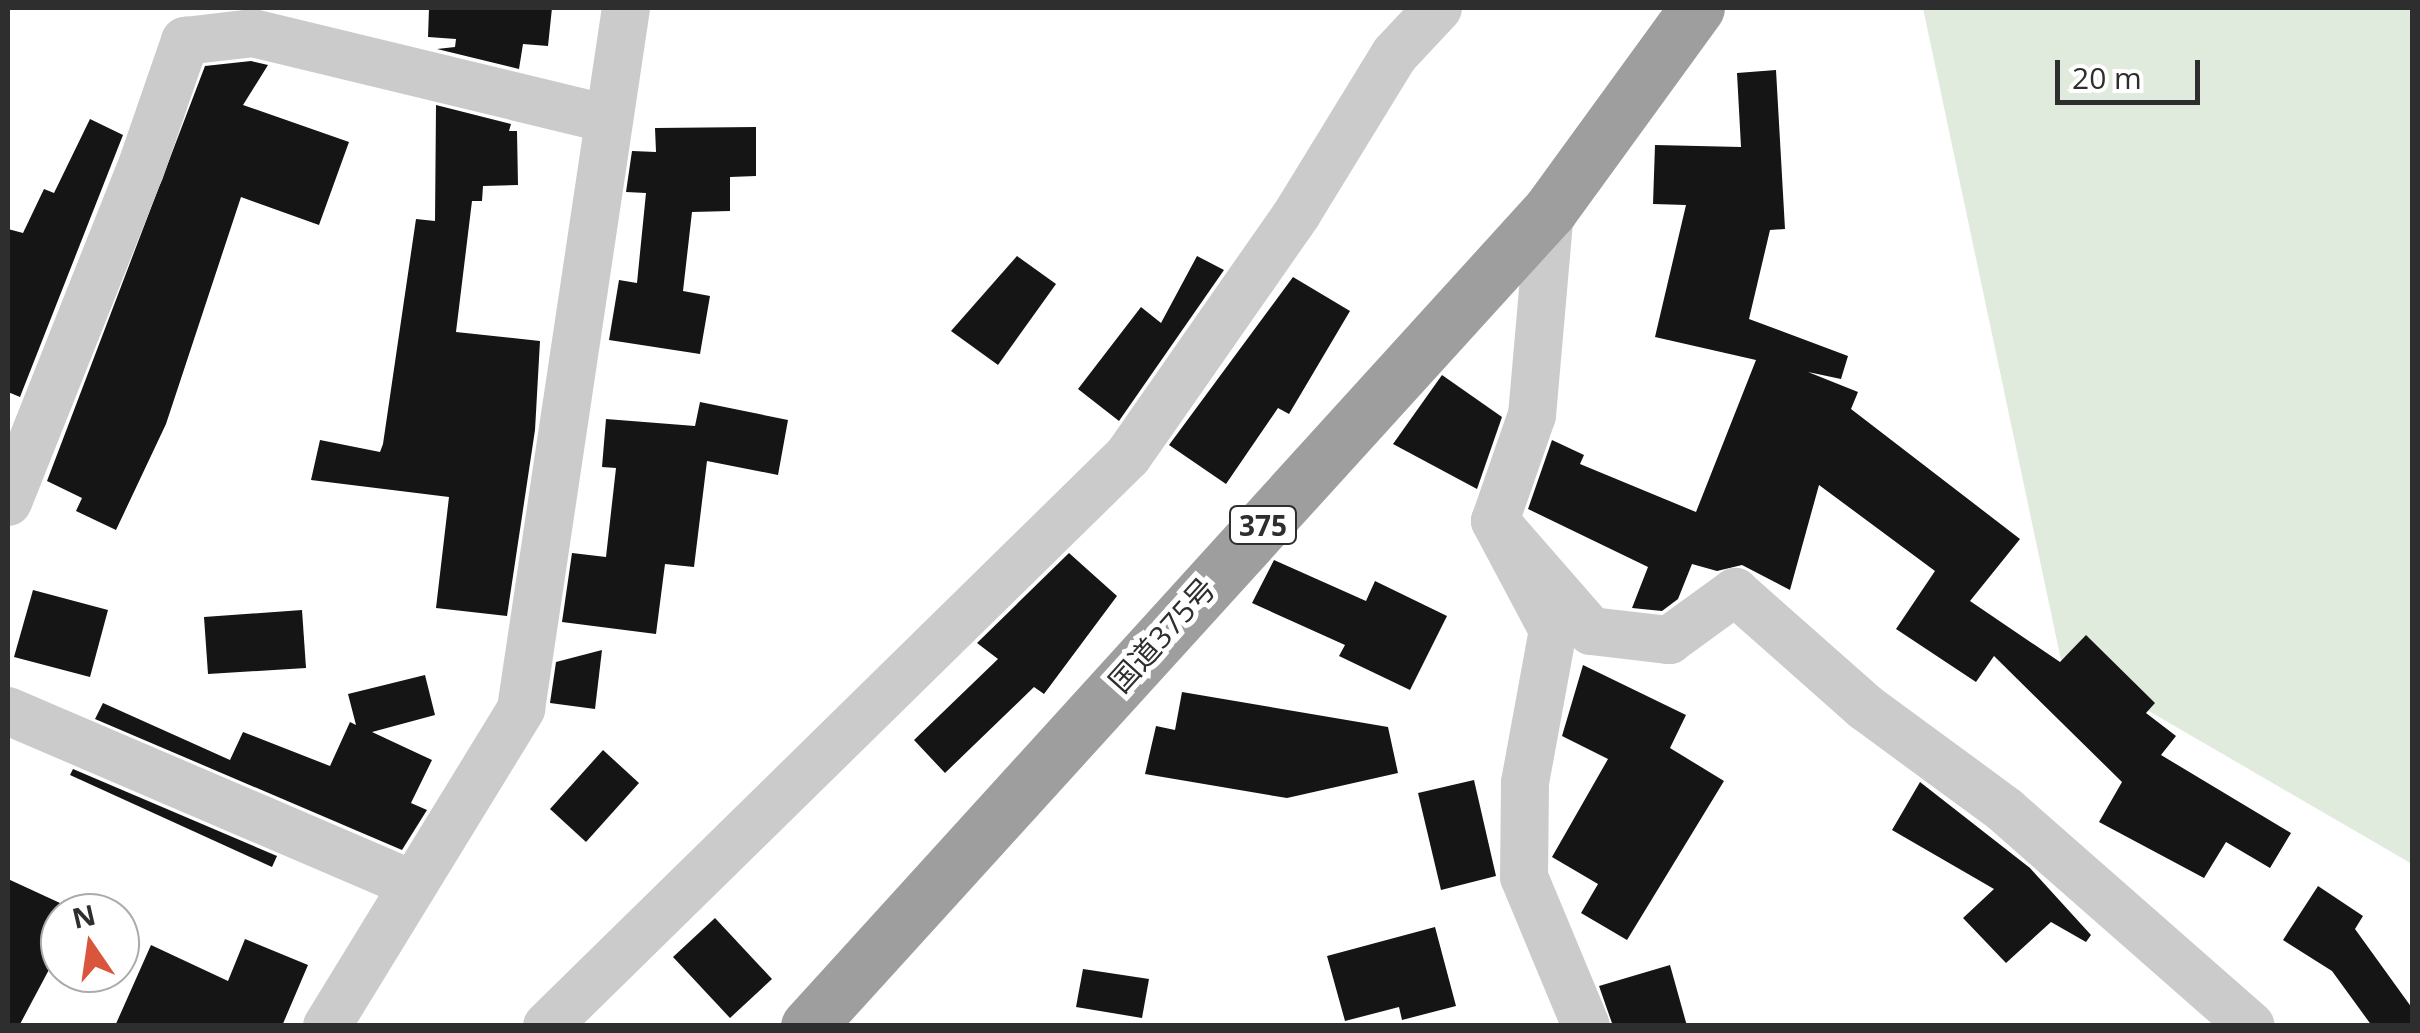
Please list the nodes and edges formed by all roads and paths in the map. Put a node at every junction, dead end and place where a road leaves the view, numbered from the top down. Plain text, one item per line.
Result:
1 (626, 8) edge
2 (1438, 8) edge
3 (1697, 8) edge
4 (610, 119) junction
5 (1550, 210) junction
6 (8, 502) edge
7 (1495, 521) junction
8 (8, 711) edge
9 (412, 884) junction
10 (327, 1026) edge
11 (547, 1026) edge
12 (808, 1026) edge
13 (1586, 1026) edge
14 (2252, 1026) edge

1 - 4 street
2 - 11 street
3 - 5 highway, 国道375号 / 375
4 - 6 street
4 - 9 street
5 - 7 street
5 - 12 highway, 国道375号 / 375
7 - 13 street
7 - 14 street
8 - 9 street
9 - 10 street

